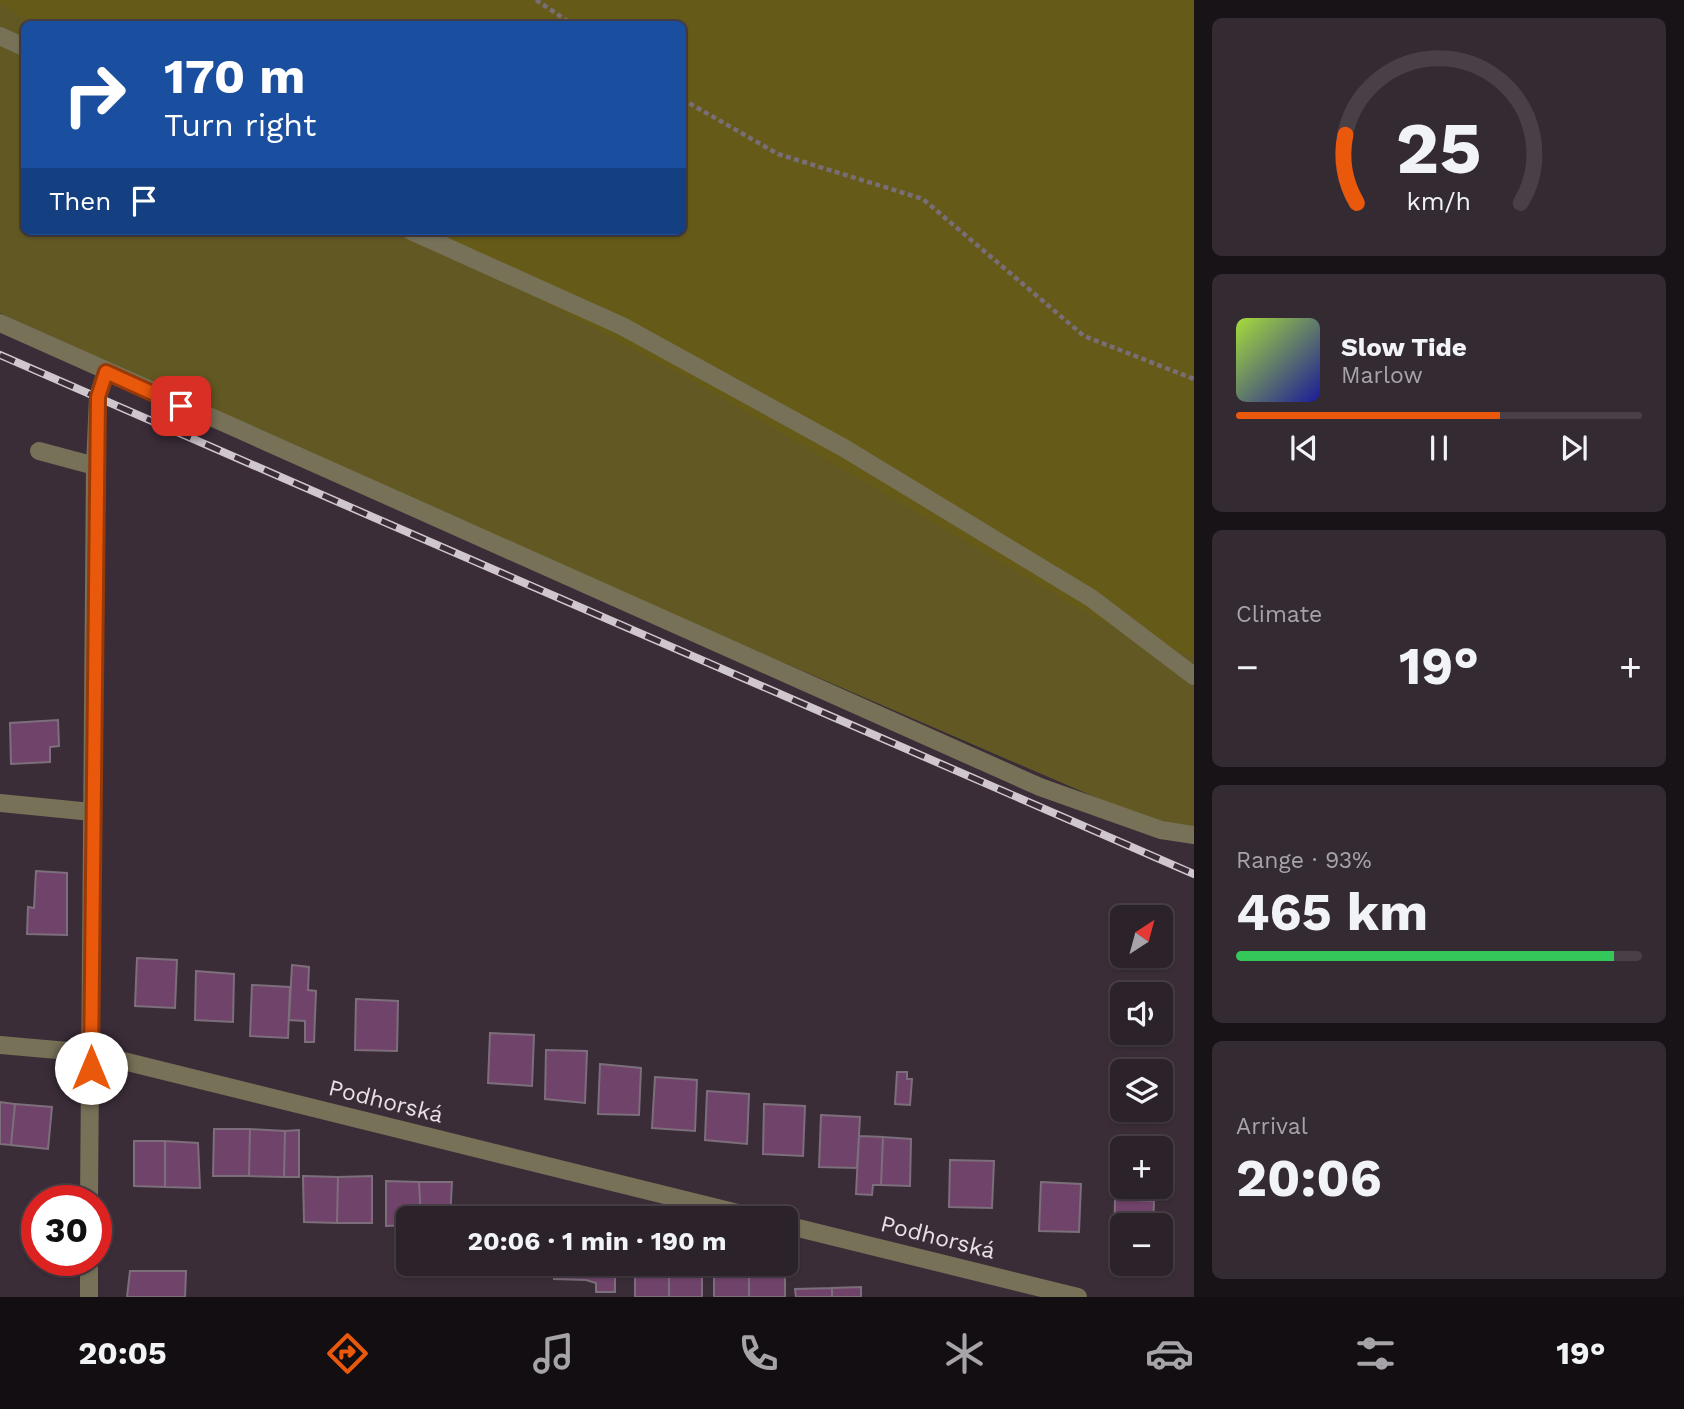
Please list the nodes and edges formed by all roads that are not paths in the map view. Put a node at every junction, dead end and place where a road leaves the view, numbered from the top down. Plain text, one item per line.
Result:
1 (0, 36) edge
2 (21, 46) edge
3 (420, 235) edge
4 (0, 323) edge
5 (106, 372) junction
6 (39, 451) dead end
7 (95, 466) junction
8 (1194, 676) edge
9 (0, 803) edge
10 (92, 812) junction
11 (1194, 835) edge
12 (0, 1045) edge
13 (91, 1053) junction
14 (89, 1185) edge
15 (709, 1206) edge
16 (798, 1228) edge
17 (89, 1276) edge
18 (89, 1297) edge
19 (1078, 1297) edge

1 - 2 street
3 - 8 street
4 - 5 street
5 - 7 street
5 - 11 street
6 - 7 street
7 - 10 street
9 - 10 street
10 - 13 street
12 - 13 street, Podhorská
13 - 14 street
13 - 15 street, Podhorská
16 - 19 street, Podhorská
17 - 18 street

